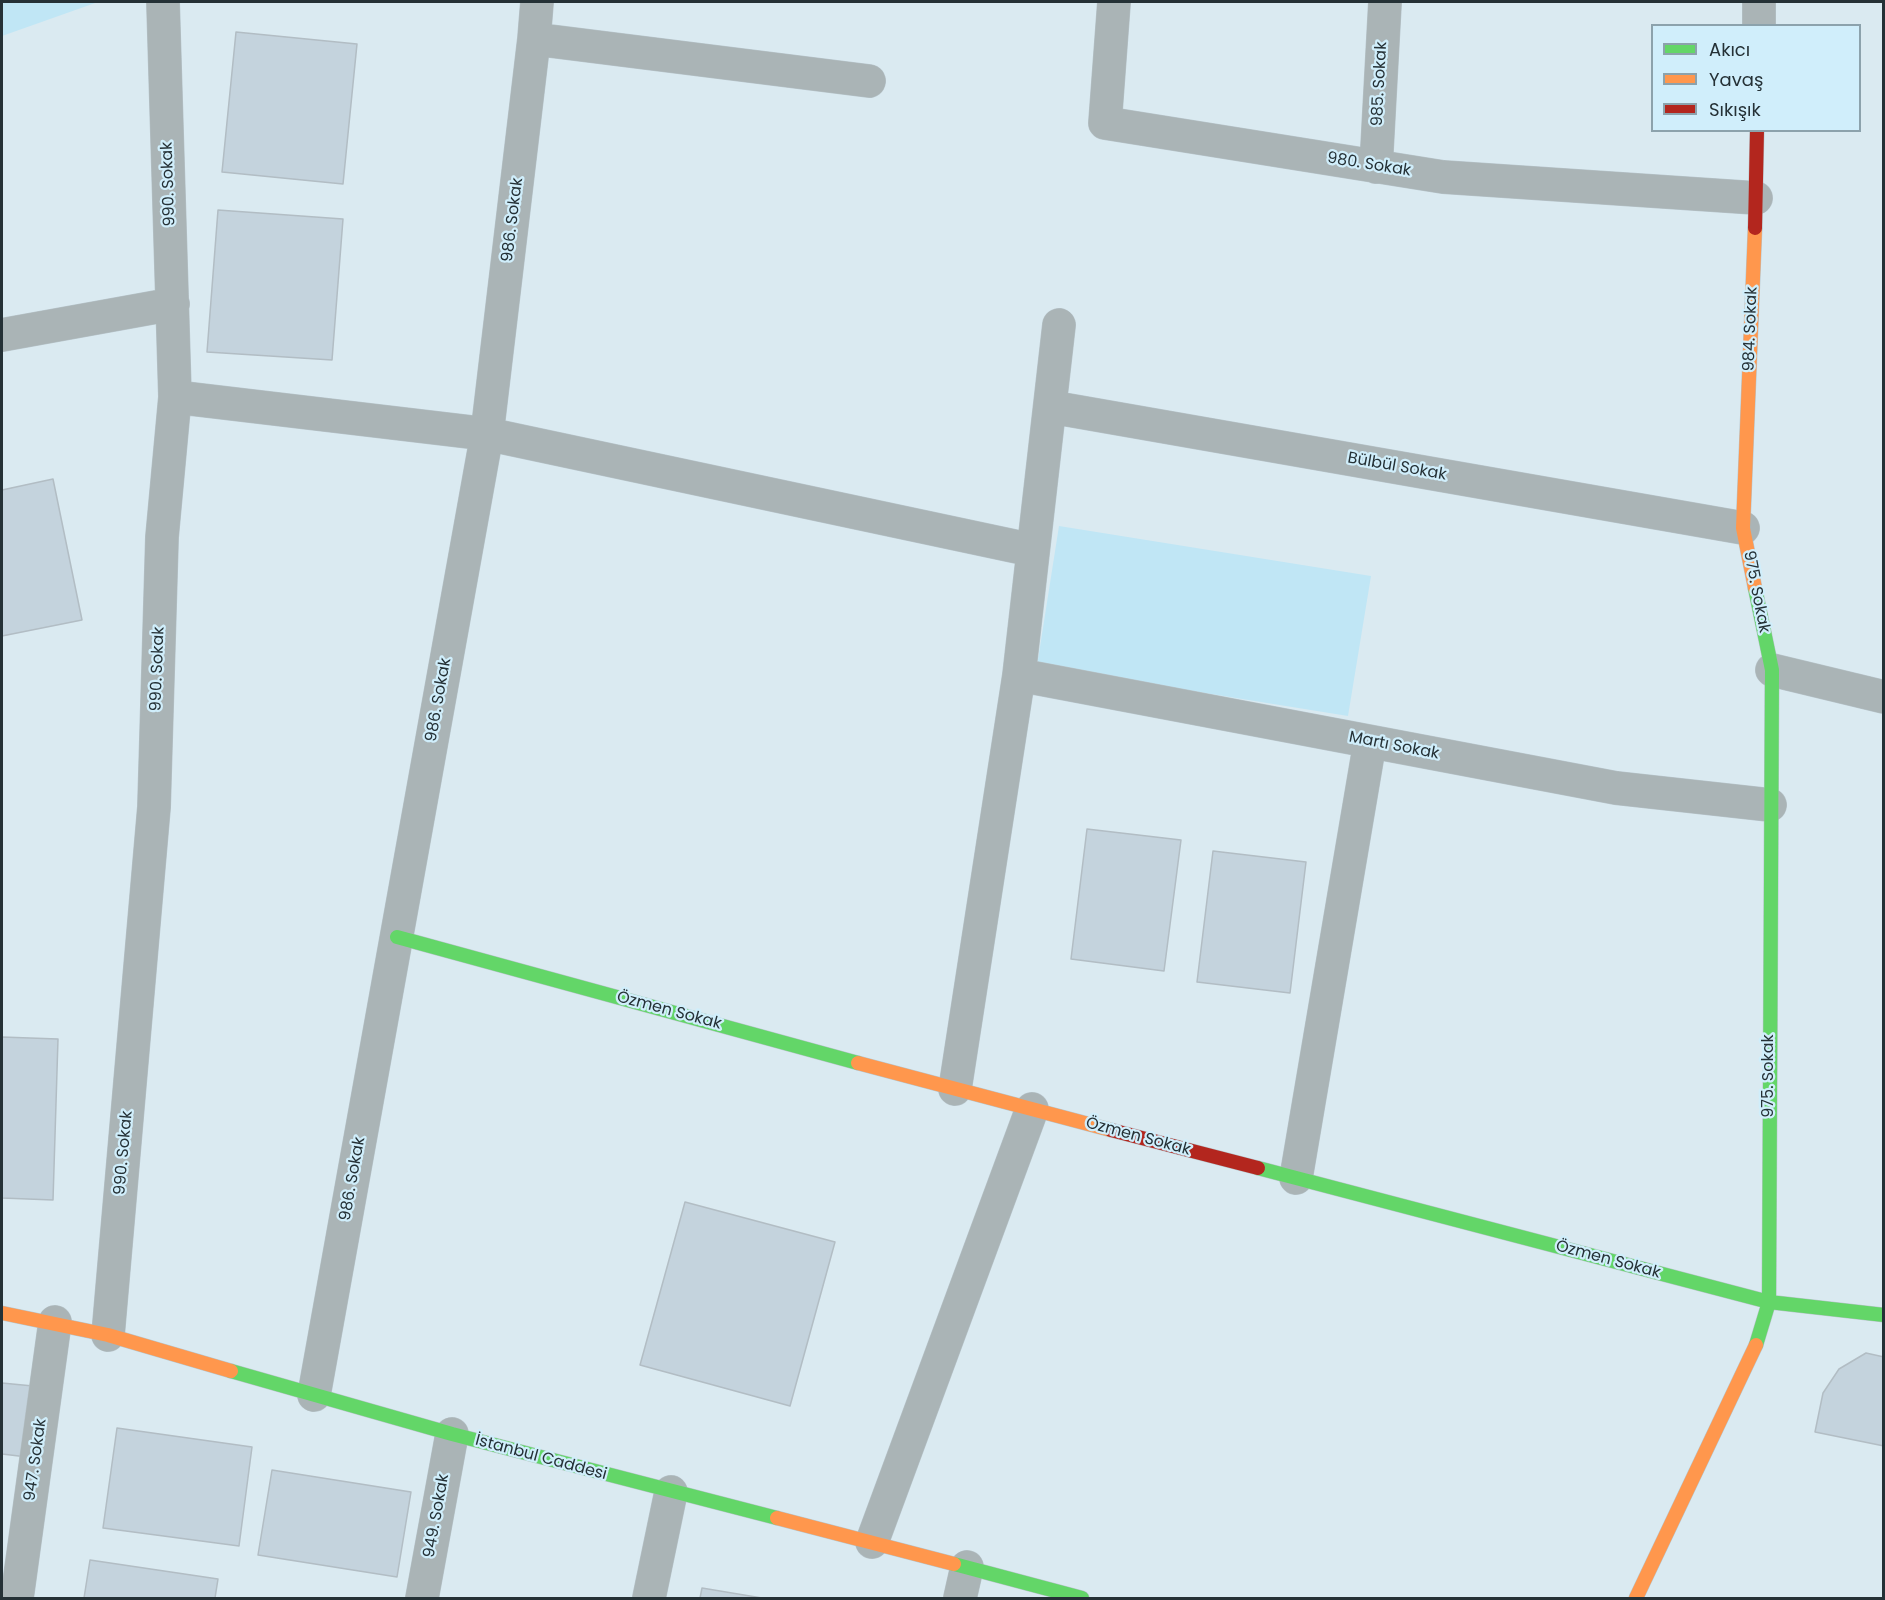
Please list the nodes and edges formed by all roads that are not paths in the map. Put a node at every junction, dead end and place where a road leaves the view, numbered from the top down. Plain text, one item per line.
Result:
1 (163, 2) edge
2 (537, 2) edge
3 (1114, 2) edge
4 (1384, 2) edge
5 (1759, 2) edge
6 (1759, 24) edge
7 (534, 39) junction
8 (869, 81) dead end
9 (1757, 132) edge
10 (1376, 167) junction
11 (1756, 198) junction
12 (173, 304) junction
13 (1059, 325) dead end
14 (2, 335) edge
15 (175, 397) junction
16 (1051, 407) junction
17 (487, 434) junction
18 (1743, 528) junction
19 (1032, 550) junction
20 (1772, 670) junction
21 (1019, 675) junction
22 (1883, 689) edge
23 (1370, 742) junction
24 (1770, 805) junction
25 (397, 937) junction
26 (955, 1089) junction
27 (1032, 1109) junction
28 (1296, 1178) junction
29 (1769, 1302) junction
30 (2, 1313) edge
31 (1884, 1315) edge
32 (55, 1322) junction
33 (108, 1335) junction
34 (314, 1395) junction
35 (452, 1434) junction
36 (671, 1492) junction
37 (872, 1542) junction
38 (963, 1583) edge
39 (17, 1599) edge
40 (422, 1599) edge
41 (649, 1599) edge
42 (1082, 1599) edge
43 (1636, 1599) edge

1 - 12 street, 990. Sokak
2 - 7 street, 986. Sokak
3 - 10 street, 980. Sokak
4 - 10 street, 985. Sokak
5 - 6 street
7 - 8 street
7 - 17 street, 986. Sokak
9 - 11 street, 984. Sokak
10 - 11 street, 980. Sokak
11 - 18 street, 984. Sokak
12 - 14 street
12 - 15 street, 990. Sokak
13 - 16 street
15 - 17 street
15 - 33 street, 990. Sokak
16 - 18 street, Bülbül Sokak
16 - 19 street
17 - 19 street
17 - 25 street, 986. Sokak
18 - 20 street, 975. Sokak
19 - 21 street
20 - 22 street
20 - 24 street, 975. Sokak
21 - 23 street, Martı Sokak
21 - 26 street
23 - 24 street, Martı Sokak
23 - 28 street
24 - 29 street, 975. Sokak
25 - 26 street, Özmen Sokak
25 - 34 street, 986. Sokak
26 - 27 street, Özmen Sokak
27 - 28 street, Özmen Sokak
27 - 37 street
28 - 29 street, Özmen Sokak
29 - 31 street, Özmen Sokak
29 - 43 street, 975. Sokak
30 - 32 street, İstanbul Caddesi
32 - 33 street, İstanbul Caddesi
32 - 39 street, 947. Sokak
33 - 34 street, İstanbul Caddesi
34 - 35 street, İstanbul Caddesi
35 - 36 street, İstanbul Caddesi
35 - 40 street, 949. Sokak
36 - 37 street, İstanbul Caddesi
36 - 41 street
37 - 38 street, İstanbul Caddesi
38 - 42 street, İstanbul Caddesi

